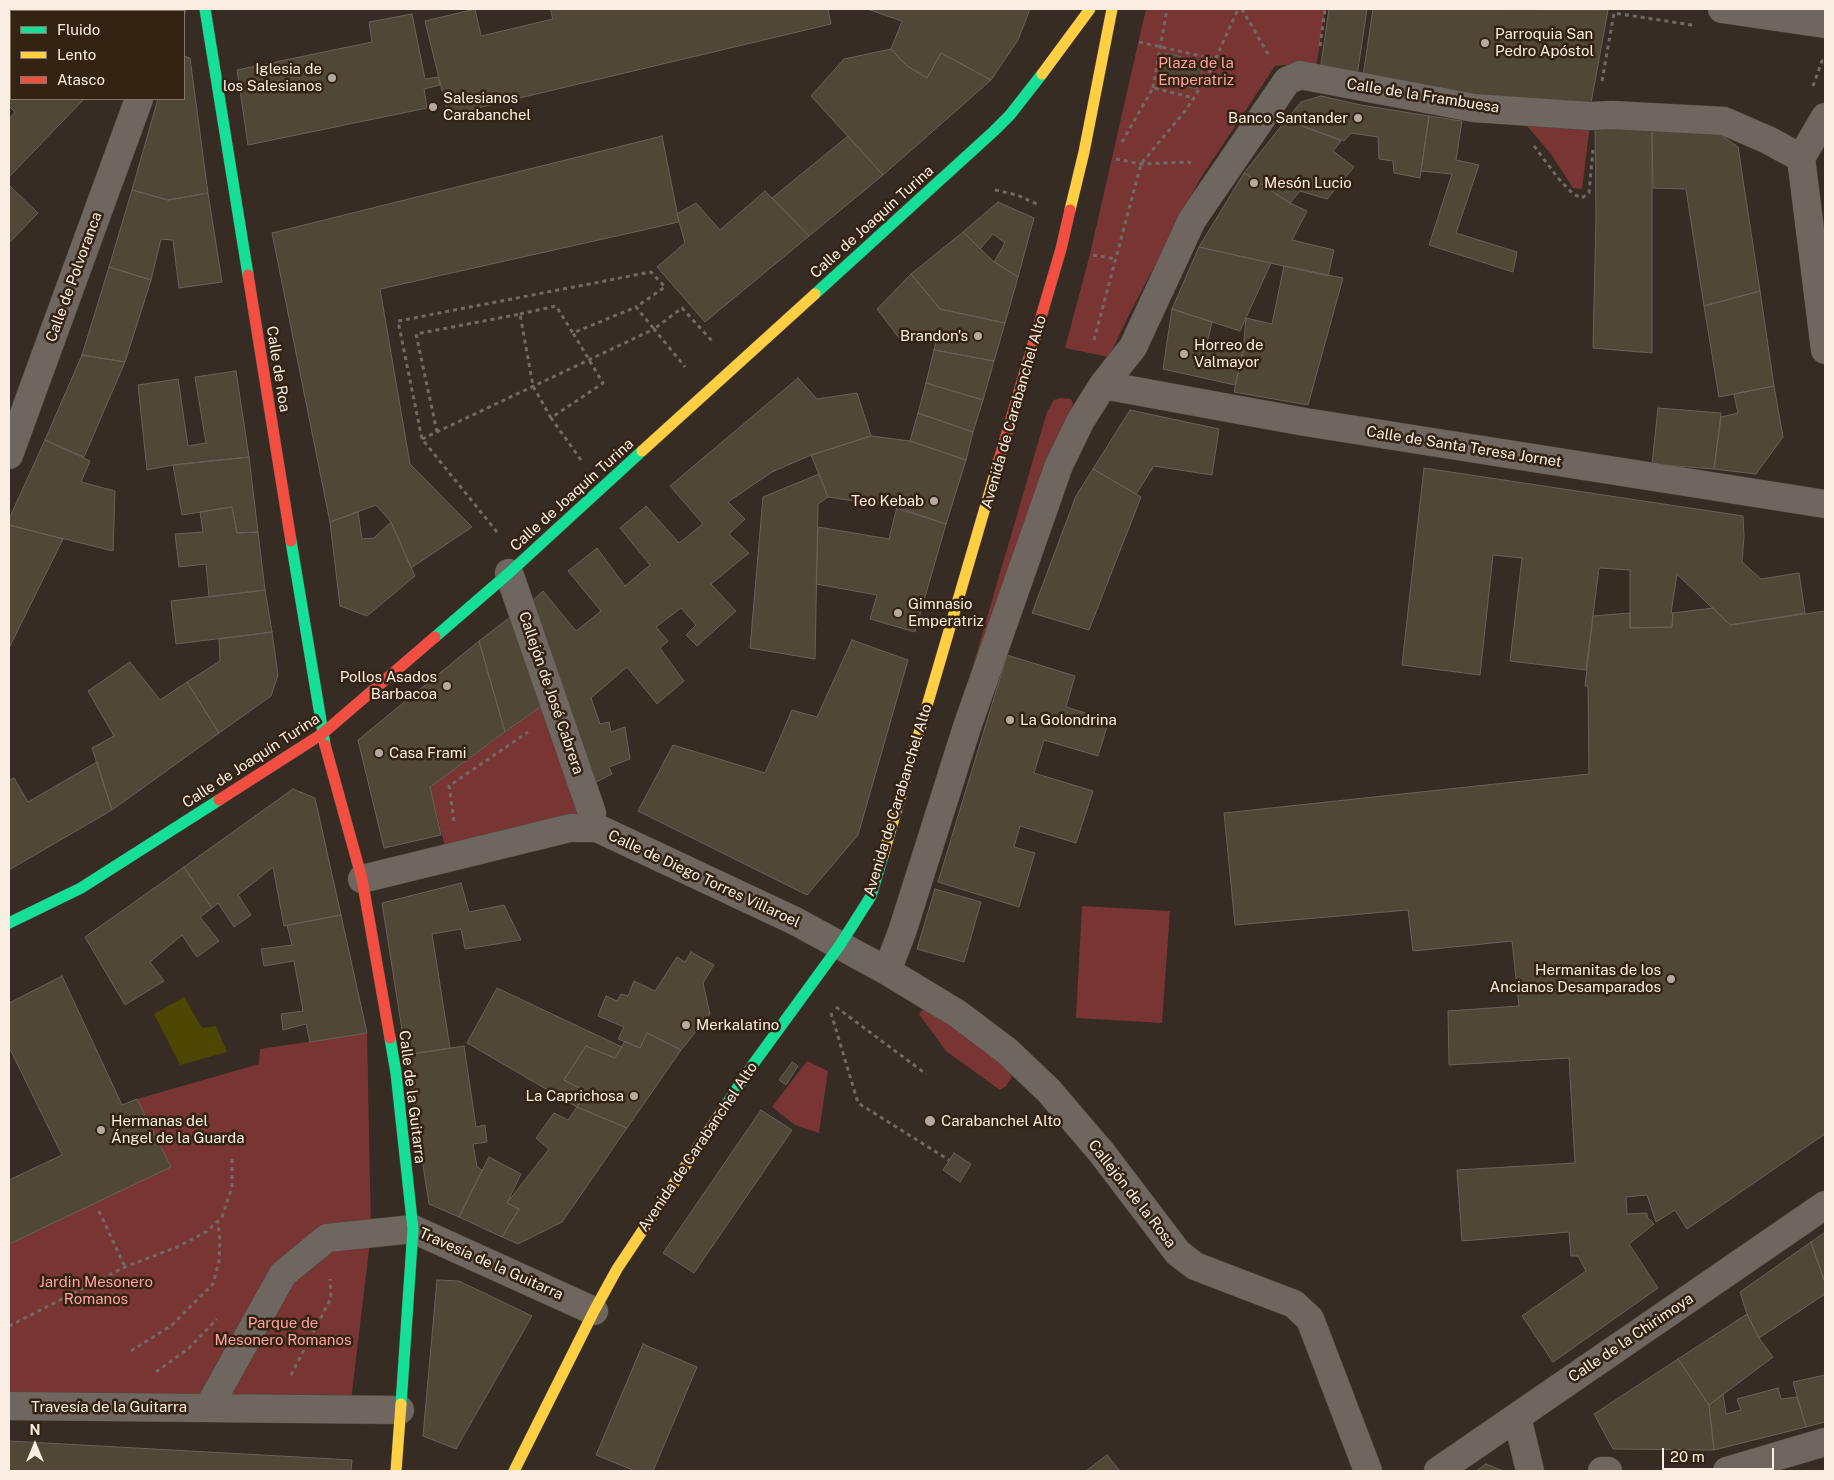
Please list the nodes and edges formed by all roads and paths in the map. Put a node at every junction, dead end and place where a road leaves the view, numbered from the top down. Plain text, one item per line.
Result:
1 (204, 9) edge
2 (1090, 9) edge
3 (1112, 9) edge
4 (1167, 9) edge
5 (1238, 9) edge
6 (1242, 9) edge
7 (1325, 9) edge
8 (1722, 9) edge
9 (1825, 24) edge
10 (1139, 42) dead end
11 (1160, 46) junction
12 (1319, 52) dead end
13 (1215, 59) junction
14 (1271, 59) dead end
15 (1153, 88) junction
16 (1194, 98) junction
17 (139, 100) edge
18 (1825, 117) edge
19 (1121, 143) dead end
20 (1116, 150) dead end
21 (1801, 158) junction
22 (1141, 164) junction
23 (1196, 166) dead end
24 (995, 190) dead end
25 (1044, 207) dead end
26 (1090, 254) dead end
27 (1116, 259) junction
28 (636, 307) junction
29 (520, 314) junction
30 (654, 329) junction
31 (573, 333) junction
32 (714, 343) dead end
33 (1093, 343) dead end
34 (1825, 350) edge
35 (588, 360) junction
36 (686, 368) dead end
37 (1103, 385) junction
38 (533, 386) junction
39 (551, 418) junction
40 (436, 432) junction
41 (422, 439) junction
42 (9, 455) edge
43 (581, 460) dead end
44 (1825, 504) edge
45 (497, 532) dead end
46 (509, 573) junction
47 (557, 712) junction
48 (322, 734) junction
49 (592, 813) dead end
50 (455, 825) dead end
51 (362, 879) junction
52 (9, 923) edge
53 (840, 945) junction
54 (887, 971) junction
55 (835, 1006) dead end
56 (830, 1010) dead end
57 (926, 1074) dead end
58 (232, 1159) dead end
59 (949, 1160) dead end
60 (1825, 1205) edge
61 (99, 1210) dead end
62 (218, 1222) junction
63 (413, 1229) junction
64 (327, 1238) junction
65 (124, 1267) junction
66 (594, 1311) junction
67 (220, 1315) dead end
68 (9, 1326) edge
69 (131, 1351) dead end
70 (151, 1376) dead end
71 (9, 1406) edge
72 (208, 1408) junction
73 (304, 1408) junction
74 (400, 1410) junction
75 (1517, 1417) junction
76 (1825, 1442) edge
77 (396, 1471) edge
78 (514, 1471) edge
79 (1368, 1471) edge
80 (1438, 1471) edge
81 (1530, 1471) edge
82 (1602, 1471) edge
83 (1608, 1471) edge
84 (1727, 1471) edge

1 - 48 main road, Calle de Roa
2 - 46 main road, Calle de Joaquín Turina
3 - 53 main road, Avenida de Carabanchel Alto
4 - 11 path
5 - 13 path
6 - 14 path
7 - 12 path
8 - 9 street
10 - 11 path
11 - 13 path
11 - 15 path
13 - 16 path
15 - 16 path
15 - 19 path
16 - 22 path
17 - 42 street, Calle de Polvoranca
18 - 21 street
20 - 22 path
21 - 34 street
21 - 37 street, Calle de la Frambuesa
22 - 23 path
22 - 27 path
24 - 25 path
26 - 27 path
27 - 33 path
28 - 30 path
28 - 31 path
28 - 41 path
29 - 31 path
29 - 38 path
29 - 40 path
30 - 32 path
30 - 35 path
30 - 36 path
31 - 35 path
35 - 38 path
35 - 39 path
37 - 44 street, Calle de Santa Teresa Jornet
37 - 54 street
38 - 39 path
38 - 40 path
39 - 43 path
40 - 41 path
41 - 45 path
46 - 47 street, Callejón de José Cabrera
46 - 48 main road, Calle de Joaquín Turina
47 - 49 street, Callejón de José Cabrera
47 - 50 path
48 - 51 main road, Calle de la Guitarra
48 - 52 main road, Calle de Joaquín Turina
51 - 53 street, Calle de Diego Torres Villaroel
51 - 63 main road, Calle de la Guitarra
53 - 54 street, Callejón de la Rosa
53 - 66 main road, Avenida de Carabanchel Alto
54 - 79 street, Callejón de la Rosa
55 - 57 path
56 - 59 path
58 - 62 path
60 - 75 street, Calle de la Chirimoya
61 - 65 path
62 - 65 path
62 - 69 path
63 - 64 street, Travesía de la Guitarra
63 - 66 street, Travesía de la Guitarra
63 - 74 main road, Calle de la Guitarra
64 - 72 street, Travesía de la Guitarra
64 - 73 path
65 - 68 path
66 - 78 main road, Avenida de Carabanchel Alto
67 - 70 path
71 - 72 street, Travesía de la Guitarra
72 - 73 street, Travesía de la Guitarra
73 - 74 street, Travesía de la Guitarra
74 - 77 main road, Calle de la Guitarra
75 - 80 street, Calle de la Chirimoya
75 - 81 street
76 - 84 street
82 - 83 street

